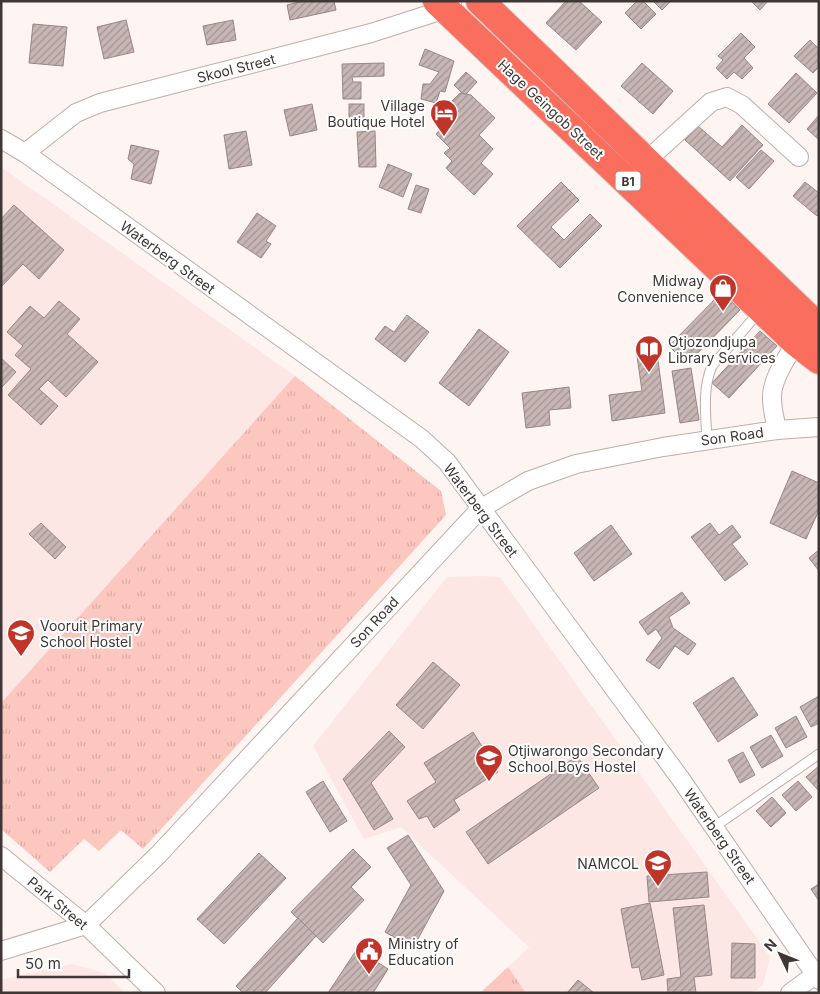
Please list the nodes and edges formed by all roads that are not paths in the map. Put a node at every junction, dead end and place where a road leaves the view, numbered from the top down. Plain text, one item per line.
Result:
1 (480, 1) edge
2 (446, 4) edge
3 (1, 139) edge
4 (25, 153) junction
5 (799, 157) dead end
6 (645, 162) junction
7 (752, 281) junction
8 (762, 309) junction
9 (810, 331) edge
10 (819, 360) edge
11 (819, 427) edge
12 (777, 430) junction
13 (707, 440) junction
14 (480, 509) junction
15 (819, 754) edge
16 (714, 827) junction
17 (1, 856) edge
18 (86, 925) junction
19 (1, 951) edge
20 (818, 976) edge
21 (156, 993) edge
22 (790, 993) edge

1 - 6 highway, Hage Geingob Street / B1
2 - 4 street, Skool Street
2 - 7 highway, Hage Geingob Street / B1
3 - 4 street, Waterberg Street
4 - 14 street, Waterberg Street
5 - 6 street
6 - 7 highway, Hage Geingob Street / B1
7 - 8 highway, Hage Geingob Street / B1
7 - 9 highway, Hage Geingob Street / B1
8 - 9 highway, Hage Geingob Street / B1
8 - 13 lane
9 - 10 highway, Hage Geingob Street / B1
9 - 12 street
11 - 12 street, Son Road
12 - 13 street, Son Road
13 - 14 street, Son Road
14 - 16 street, Waterberg Street
14 - 18 street, Son Road
15 - 16 lane
16 - 20 street, Waterberg Street
17 - 18 street, Park Street
18 - 19 street, Son Road
18 - 21 street, Park Street
20 - 22 street

